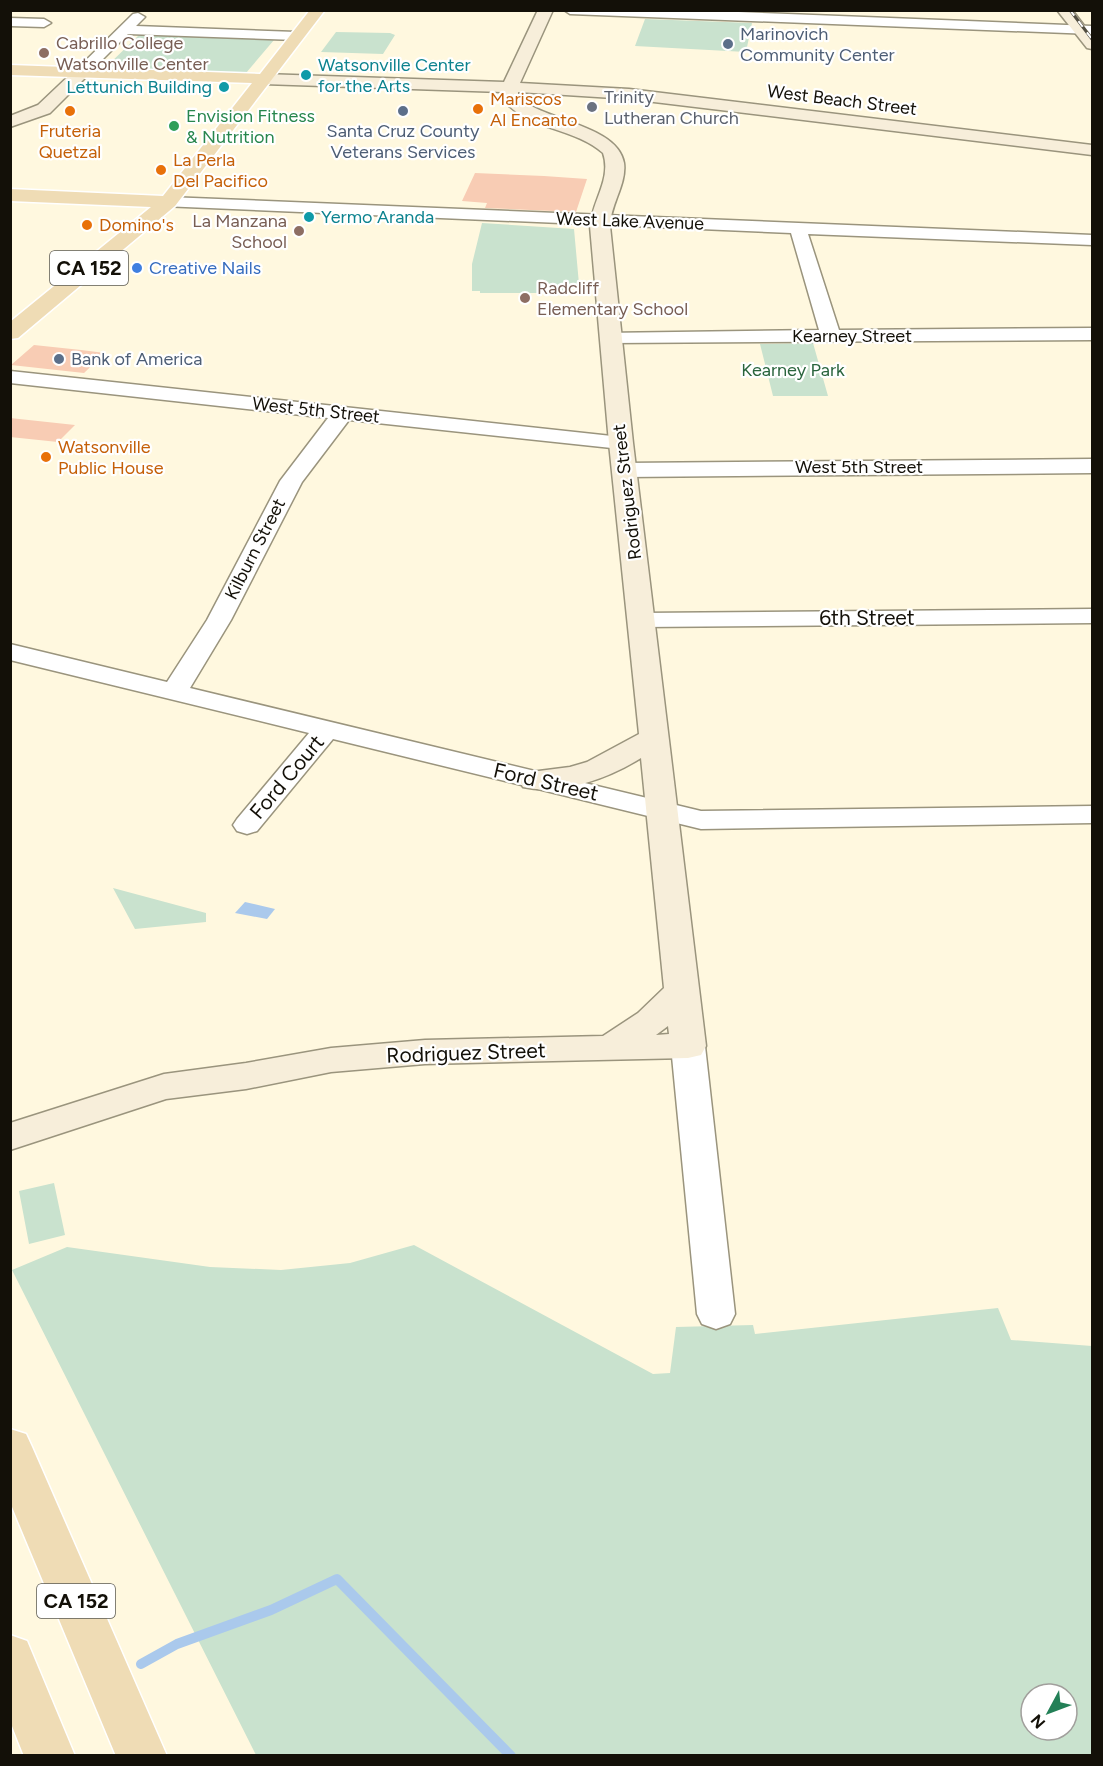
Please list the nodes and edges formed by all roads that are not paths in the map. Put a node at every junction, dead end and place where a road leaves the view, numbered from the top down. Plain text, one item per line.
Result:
1 (145, 10) edge
2 (318, 10) edge
3 (546, 10) edge
4 (570, 10) edge
5 (1064, 10) edge
6 (1074, 10) edge
7 (899, 17) edge
8 (10, 22) edge
9 (44, 23) dead end
10 (124, 30) junction
11 (1090, 34) edge
12 (296, 36) junction
13 (10, 70) edge
14 (82, 72) junction
15 (263, 79) junction
16 (510, 87) junction
17 (10, 122) edge
18 (1092, 150) edge
19 (10, 195) edge
20 (168, 202) junction
21 (600, 220) junction
22 (798, 228) junction
23 (1092, 240) edge
24 (10, 333) edge
25 (1092, 334) edge
26 (831, 336) junction
27 (611, 337) junction
28 (10, 377) edge
29 (343, 413) junction
30 (623, 456) junction
31 (1092, 466) edge
32 (1092, 616) edge
33 (642, 620) junction
34 (10, 651) edge
35 (175, 691) junction
36 (327, 729) junction
37 (654, 737) junction
38 (534, 780) junction
39 (663, 812) junction
40 (1092, 815) edge
41 (247, 825) dead end
42 (683, 987) junction
43 (688, 1046) junction
44 (609, 1049) junction
45 (246, 1076) junction
46 (10, 1137) edge
47 (10, 1161) edge
48 (716, 1314) dead end
49 (10, 1447) edge
50 (10, 1658) edge
51 (50, 1755) edge
52 (142, 1755) edge

1 - 10 street
2 - 12 main road
3 - 16 street
4 - 7 street
5 - 11 street
6 - 11 street
7 - 11 street
8 - 9 street
10 - 12 street
10 - 14 street
12 - 15 main road
13 - 14 main road
14 - 15 main road
14 - 17 street
15 - 16 street, West Beach Street
15 - 20 main road, CA 152
16 - 18 street, West Beach Street
16 - 21 street, Rodriguez Street
19 - 20 main road
20 - 21 street, West Lake Avenue
20 - 24 main road, CA 152
21 - 22 street, West Lake Avenue
21 - 27 street, Rodriguez Street
22 - 23 street, West Lake Avenue
22 - 26 street
25 - 26 street, Kearney Street
26 - 27 street, Kearney Street
27 - 30 street, Rodriguez Street
28 - 29 street, West 5th Street
29 - 30 street, West 5th Street
29 - 35 street, Kilburn Street
30 - 31 street, West 5th Street
30 - 33 street, Rodriguez Street
32 - 33 street, 6th Street
33 - 37 street, Rodriguez Street
34 - 35 street, Ford Street
35 - 36 street, Ford Street
36 - 38 street, Ford Street
36 - 41 street, Ford Court
37 - 38 street
37 - 39 street, Rodriguez Street
38 - 39 street, Ford Street
39 - 40 street, Ford Street
39 - 42 street, Rodriguez Street
42 - 43 street, Rodriguez Street
42 - 44 street
43 - 44 street, Rodriguez Street
43 - 48 street, Rodriguez Street
44 - 45 street, Rodriguez Street
45 - 46 street, Rodriguez Street
45 - 47 street, Rodriguez Street
49 - 52 main road, CA 152
50 - 51 main road

